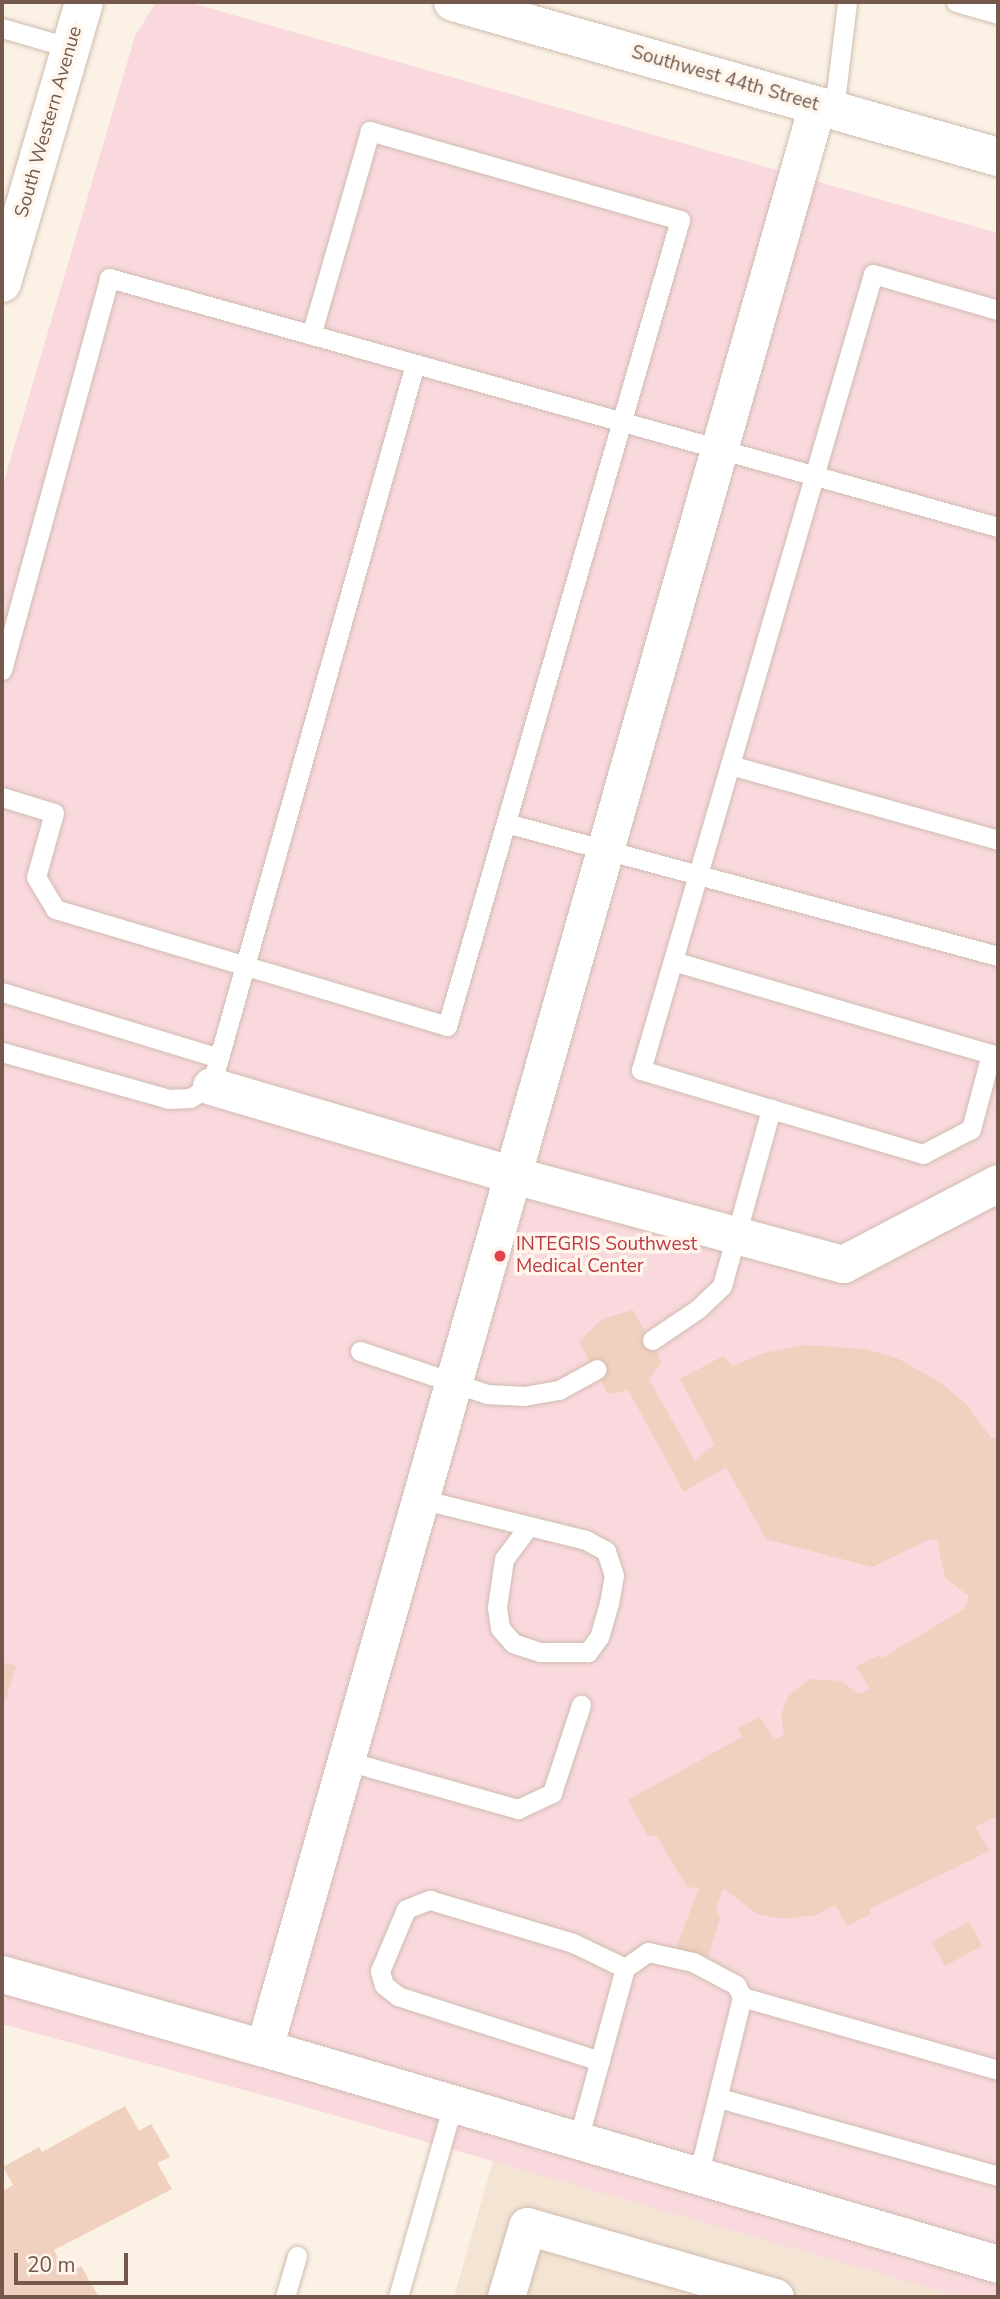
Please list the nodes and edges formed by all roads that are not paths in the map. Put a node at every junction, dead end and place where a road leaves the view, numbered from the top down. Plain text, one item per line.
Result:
1 (84, 2) edge
2 (453, 2) edge
3 (847, 2) edge
4 (956, 2) edge
5 (998, 14) edge
6 (2, 28) edge
7 (71, 48) junction
8 (825, 108) junction
9 (998, 157) edge
10 (2, 283) edge
11 (998, 310) edge
12 (311, 335) junction
13 (415, 364) junction
14 (621, 422) junction
15 (719, 450) junction
16 (814, 477) junction
17 (998, 527) edge
18 (2, 670) edge
19 (730, 765) junction
20 (2, 797) edge
21 (506, 822) junction
22 (998, 840) edge
23 (606, 847) junction
24 (698, 873) junction
25 (998, 956) edge
26 (673, 961) junction
27 (241, 967) junction
28 (2, 992) edge
29 (2, 1052) edge
30 (213, 1071) junction
31 (771, 1109) junction
32 (513, 1175) junction
33 (998, 1183) edge
34 (735, 1235) junction
35 (652, 1340) dead end
36 (360, 1351) dead end
37 (597, 1369) dead end
38 (454, 1380) junction
39 (420, 1499) junction
40 (528, 1527) junction
41 (581, 1705) dead end
42 (347, 1761) junction
43 (625, 1968) junction
44 (2, 1974) edge
45 (742, 1997) junction
46 (264, 2048) junction
47 (600, 2061) junction
48 (998, 2070) edge
49 (719, 2098) junction
50 (453, 2104) junction
51 (578, 2140) junction
52 (698, 2176) junction
53 (998, 2176) edge
54 (297, 2256) dead end
55 (998, 2264) edge
56 (285, 2297) edge
57 (398, 2297) edge
58 (506, 2297) edge
59 (775, 2297) edge

1 - 7 main road, South Western Avenue
2 - 8 main road, Southwest 44th Street
3 - 8 lane
4 - 5 lane
6 - 7 lane
7 - 10 main road, South Western Avenue
8 - 9 main road, Southwest 44th Street
8 - 15 street
11 - 16 lane
12 - 13 lane
12 - 14 lane
12 - 18 lane
13 - 14 lane
13 - 27 lane
14 - 15 lane
14 - 21 lane
15 - 16 lane
15 - 23 street
16 - 17 lane
16 - 19 lane
19 - 22 lane
19 - 24 lane
20 - 27 lane
21 - 23 lane
21 - 27 lane
23 - 24 lane
23 - 32 street
24 - 25 lane
24 - 26 lane
26 - 31 lane
26 - 31 lane
27 - 30 lane
28 - 30 lane
29 - 30 lane
30 - 32 street
31 - 34 lane
32 - 34 street
32 - 38 street
33 - 34 street
34 - 35 lane
36 - 38 lane
37 - 38 lane
38 - 39 street
39 - 40 lane
39 - 42 street
40 - 40 lane
41 - 42 lane
42 - 46 street
43 - 45 lane
43 - 47 lane
43 - 47 lane
44 - 46 street
45 - 48 lane
45 - 49 lane
46 - 50 street
47 - 51 lane
49 - 52 lane
49 - 53 lane
50 - 51 street
50 - 57 lane
51 - 52 street
52 - 55 street
54 - 56 lane
58 - 59 street

